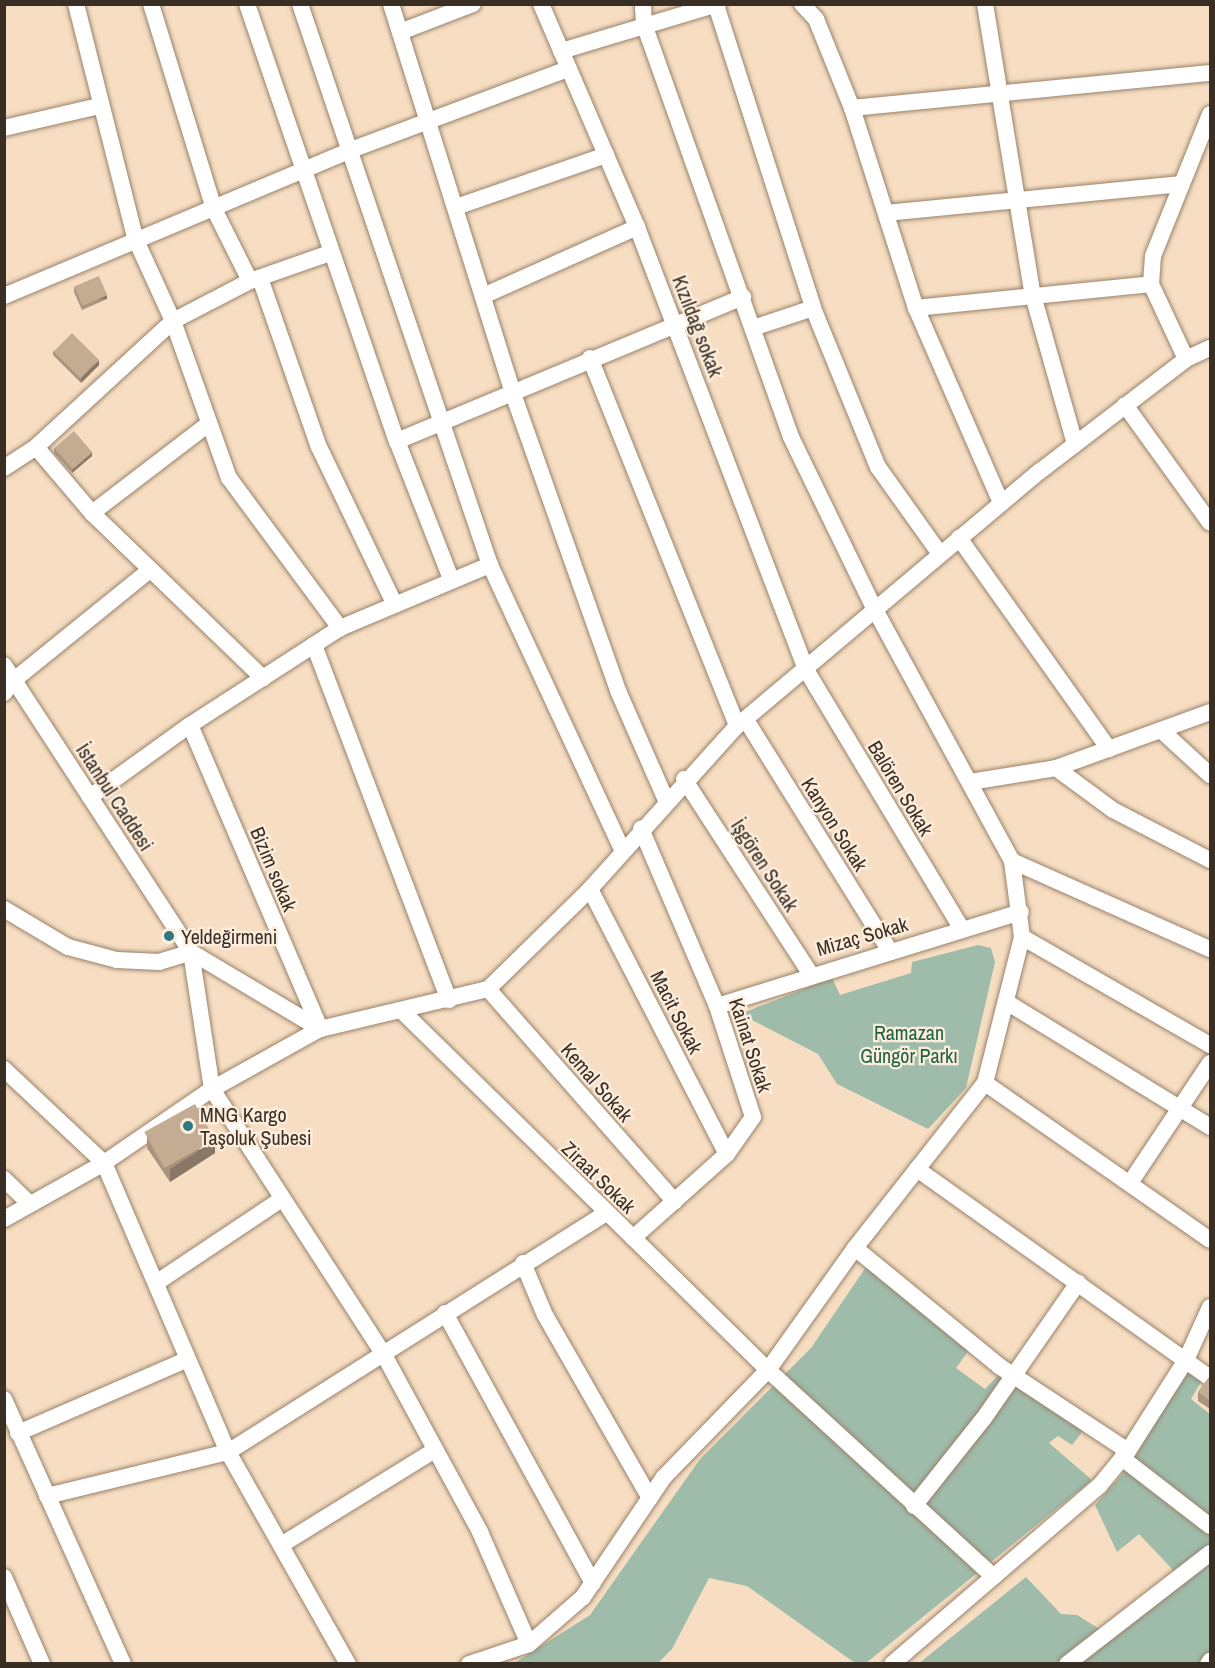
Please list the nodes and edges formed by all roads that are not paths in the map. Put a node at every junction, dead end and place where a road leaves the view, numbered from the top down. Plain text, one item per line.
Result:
1 (76, 4) edge
2 (151, 4) edge
3 (247, 4) edge
4 (300, 4) edge
5 (391, 4) edge
6 (473, 4) edge
7 (541, 4) edge
8 (643, 4) edge
9 (809, 4) edge
10 (985, 4) edge
11 (717, 5) edge
12 (803, 5) edge
13 (644, 25) junction
14 (400, 32) junction
15 (561, 51) junction
16 (568, 69) junction
17 (1210, 73) edge
18 (999, 94) junction
19 (99, 106) junction
20 (852, 108) junction
21 (1210, 114) edge
22 (429, 121) junction
23 (4, 128) edge
24 (351, 150) junction
25 (606, 155) junction
26 (305, 172) junction
27 (1182, 184) junction
28 (1016, 201) junction
29 (456, 207) junction
30 (213, 209) junction
31 (886, 213) junction
32 (637, 227) junction
33 (135, 238) junction
34 (330, 254) junction
35 (255, 280) junction
36 (1151, 284) junction
37 (1032, 292) junction
38 (4, 296) edge
39 (483, 296) junction
40 (743, 297) junction
41 (813, 308) junction
42 (916, 308) junction
43 (173, 321) junction
44 (675, 323) junction
45 (753, 327) junction
46 (1210, 348) edge
47 (590, 358) junction
48 (1186, 359) junction
49 (512, 391) junction
50 (1125, 405) junction
51 (443, 421) junction
52 (207, 425) junction
53 (397, 441) junction
54 (1076, 444) junction
55 (36, 447) junction
56 (4, 468) edge
57 (1001, 503) junction
58 (92, 513) junction
59 (1210, 523) edge
60 (959, 538) junction
61 (940, 554) junction
62 (490, 565) junction
63 (150, 570) junction
64 (452, 581) junction
65 (395, 605) junction
66 (874, 608) junction
67 (340, 628) junction
68 (314, 645) junction
69 (4, 665) edge
70 (805, 668) junction
71 (263, 678) junction
72 (9, 686) edge
73 (1210, 712) edge
74 (741, 723) junction
75 (190, 725) junction
76 (1161, 730) junction
77 (1109, 749) junction
78 (1056, 768) junction
79 (1210, 775) edge
80 (684, 779) junction
81 (970, 782) junction
82 (90, 797) junction
83 (666, 800) junction
84 (641, 829) junction
85 (622, 851) junction
86 (1210, 860) edge
87 (1012, 861) junction
88 (590, 889) junction
89 (4, 909) edge
90 (1021, 912) junction
91 (962, 929) junction
92 (1022, 937) junction
93 (1210, 948) edge
94 (889, 950) junction
95 (190, 952) junction
96 (810, 973) junction
97 (488, 989) junction
98 (449, 1000) junction
99 (1008, 1003) junction
100 (717, 1006) junction
101 (403, 1012) junction
102 (320, 1029) junction
103 (1210, 1046) edge
104 (1210, 1064) edge
105 (4, 1069) edge
106 (985, 1083) junction
107 (212, 1089) junction
108 (1180, 1107) junction
109 (1210, 1126) edge
110 (727, 1154) junction
111 (104, 1163) junction
112 (917, 1169) junction
113 (4, 1179) edge
114 (1130, 1183) junction
115 (282, 1198) junction
116 (675, 1202) junction
117 (30, 1204) junction
118 (605, 1214) junction
119 (4, 1219) edge
120 (633, 1238) junction
121 (1210, 1240) edge
122 (855, 1248) junction
123 (523, 1263) junction
124 (156, 1283) junction
125 (1078, 1283) junction
126 (1210, 1307) edge
127 (445, 1313) junction
128 (383, 1353) junction
129 (188, 1359) junction
130 (1186, 1360) junction
131 (768, 1370) junction
132 (1014, 1377) junction
133 (1210, 1378) edge
134 (4, 1399) edge
135 (18, 1433) junction
136 (435, 1450) junction
137 (228, 1452) junction
138 (1125, 1455) junction
139 (47, 1496) junction
140 (650, 1498) junction
141 (914, 1506) junction
142 (1210, 1526) edge
143 (281, 1545) junction
144 (1210, 1553) edge
145 (4, 1577) edge
146 (993, 1577) junction
147 (593, 1582) junction
148 (529, 1644) junction
149 (42, 1664) edge
150 (123, 1664) edge
151 (348, 1664) edge
152 (469, 1664) edge
153 (892, 1664) edge
154 (1067, 1664) edge

1 - 19 street
2 - 30 street
3 - 26 street
4 - 24 street
5 - 14 street
6 - 14 street
7 - 15 street, Kızıldağ sokak
8 - 13 street
9 - 12 street
10 - 18 street
11 - 13 street
11 - 41 street
12 - 20 street
13 - 15 street
13 - 40 street
14 - 22 street
15 - 16 street, Kızıldağ sokak
16 - 22 street
16 - 25 street, Kızıldağ sokak
17 - 18 street
18 - 20 street
18 - 28 street
19 - 23 street
19 - 33 street
20 - 31 street
21 - 27 street
22 - 24 street
22 - 29 street
24 - 26 street
24 - 51 street
25 - 29 street
25 - 32 street, Kızıldağ sokak
26 - 30 street
26 - 34 street
27 - 28 street
27 - 36 street
28 - 31 street
28 - 37 street
29 - 39 street
30 - 33 street
30 - 35 street
31 - 42 street
32 - 39 street
32 - 44 street, Kızıldağ sokak
33 - 38 street
33 - 43 street
34 - 35 street
34 - 53 street
35 - 43 street
35 - 65 street
36 - 37 street
36 - 48 street
37 - 42 street
37 - 54 street
39 - 49 street
40 - 44 street
40 - 45 street
41 - 45 street
41 - 61 street
42 - 57 street
43 - 52 street
43 - 55 street
44 - 47 street
44 - 70 street, Kızıldağ sokak
45 - 66 street
46 - 48 street
47 - 49 street
47 - 74 street, Kanyon Sokak
48 - 50 street
49 - 51 street
49 - 83 street
50 - 54 street
50 - 59 street
51 - 53 street
51 - 62 street
52 - 58 street
52 - 67 street
53 - 64 street
54 - 57 street
55 - 56 street
55 - 58 street
57 - 60 street
58 - 63 street
60 - 61 street
60 - 77 street
61 - 66 street
62 - 64 street
62 - 85 street
63 - 71 street
63 - 72 street
64 - 65 street
65 - 67 street
66 - 70 street
66 - 81 street
67 - 68 street
68 - 71 street
68 - 98 street
69 - 72 street, İstanbul Caddesi
70 - 74 street
70 - 91 street, Balören Sokak
71 - 75 street
72 - 82 street, İstanbul Caddesi
73 - 76 street
74 - 80 street
74 - 94 street, Kanyon Sokak
75 - 82 street
75 - 102 street, Bizim sokak
76 - 77 street
76 - 79 street
77 - 78 street
78 - 81 street
78 - 86 street
80 - 83 street
80 - 96 street, İşgören Sokak
81 - 87 street
82 - 95 street, İstanbul Caddesi
83 - 84 street
84 - 85 street
84 - 100 street, Kainat Sokak
85 - 88 street
87 - 90 street
87 - 93 street
88 - 97 street
88 - 110 street, Macit Sokak
89 - 95 street
90 - 91 street, Mizaç Sokak
90 - 92 street
91 - 94 street, Mizaç Sokak
92 - 99 street
92 - 103 street
94 - 96 street, Mizaç Sokak
95 - 102 street
95 - 107 street
96 - 100 street, Mizaç Sokak
97 - 98 street
97 - 116 street, Kemal Sokak
98 - 101 street
99 - 106 street
99 - 108 street
100 - 110 street, Kainat Sokak
101 - 102 street
101 - 118 street, Ziraat Sokak
102 - 107 street
104 - 108 street
105 - 111 street
106 - 112 street
106 - 114 street
107 - 111 street
107 - 115 street
108 - 109 street
108 - 114 street
110 - 116 street, Kainat Sokak
111 - 117 street
111 - 124 street
112 - 122 street
112 - 125 street
113 - 117 street
114 - 121 street
115 - 124 street
115 - 128 street
116 - 120 street, Kainat Sokak
117 - 119 street
118 - 120 street, Ziraat Sokak
118 - 123 street
120 - 131 street, Ziraat Sokak
122 - 131 street
122 - 132 street
123 - 127 street
123 - 140 street
124 - 129 street
125 - 130 street
125 - 132 street
126 - 130 street
127 - 128 street
127 - 147 street
128 - 136 street
128 - 137 street
129 - 135 street
129 - 137 street
130 - 133 street
130 - 138 street
131 - 140 street
131 - 141 street, Ziraat Sokak
132 - 138 street
132 - 141 street
134 - 135 street
135 - 139 street
136 - 143 street
136 - 148 street
137 - 139 street
137 - 143 street
138 - 142 street
138 - 146 street
139 - 150 street
140 - 147 street
141 - 146 street, Ziraat Sokak
143 - 151 street
144 - 154 street
145 - 149 street
146 - 153 street
147 - 148 street
148 - 152 street

